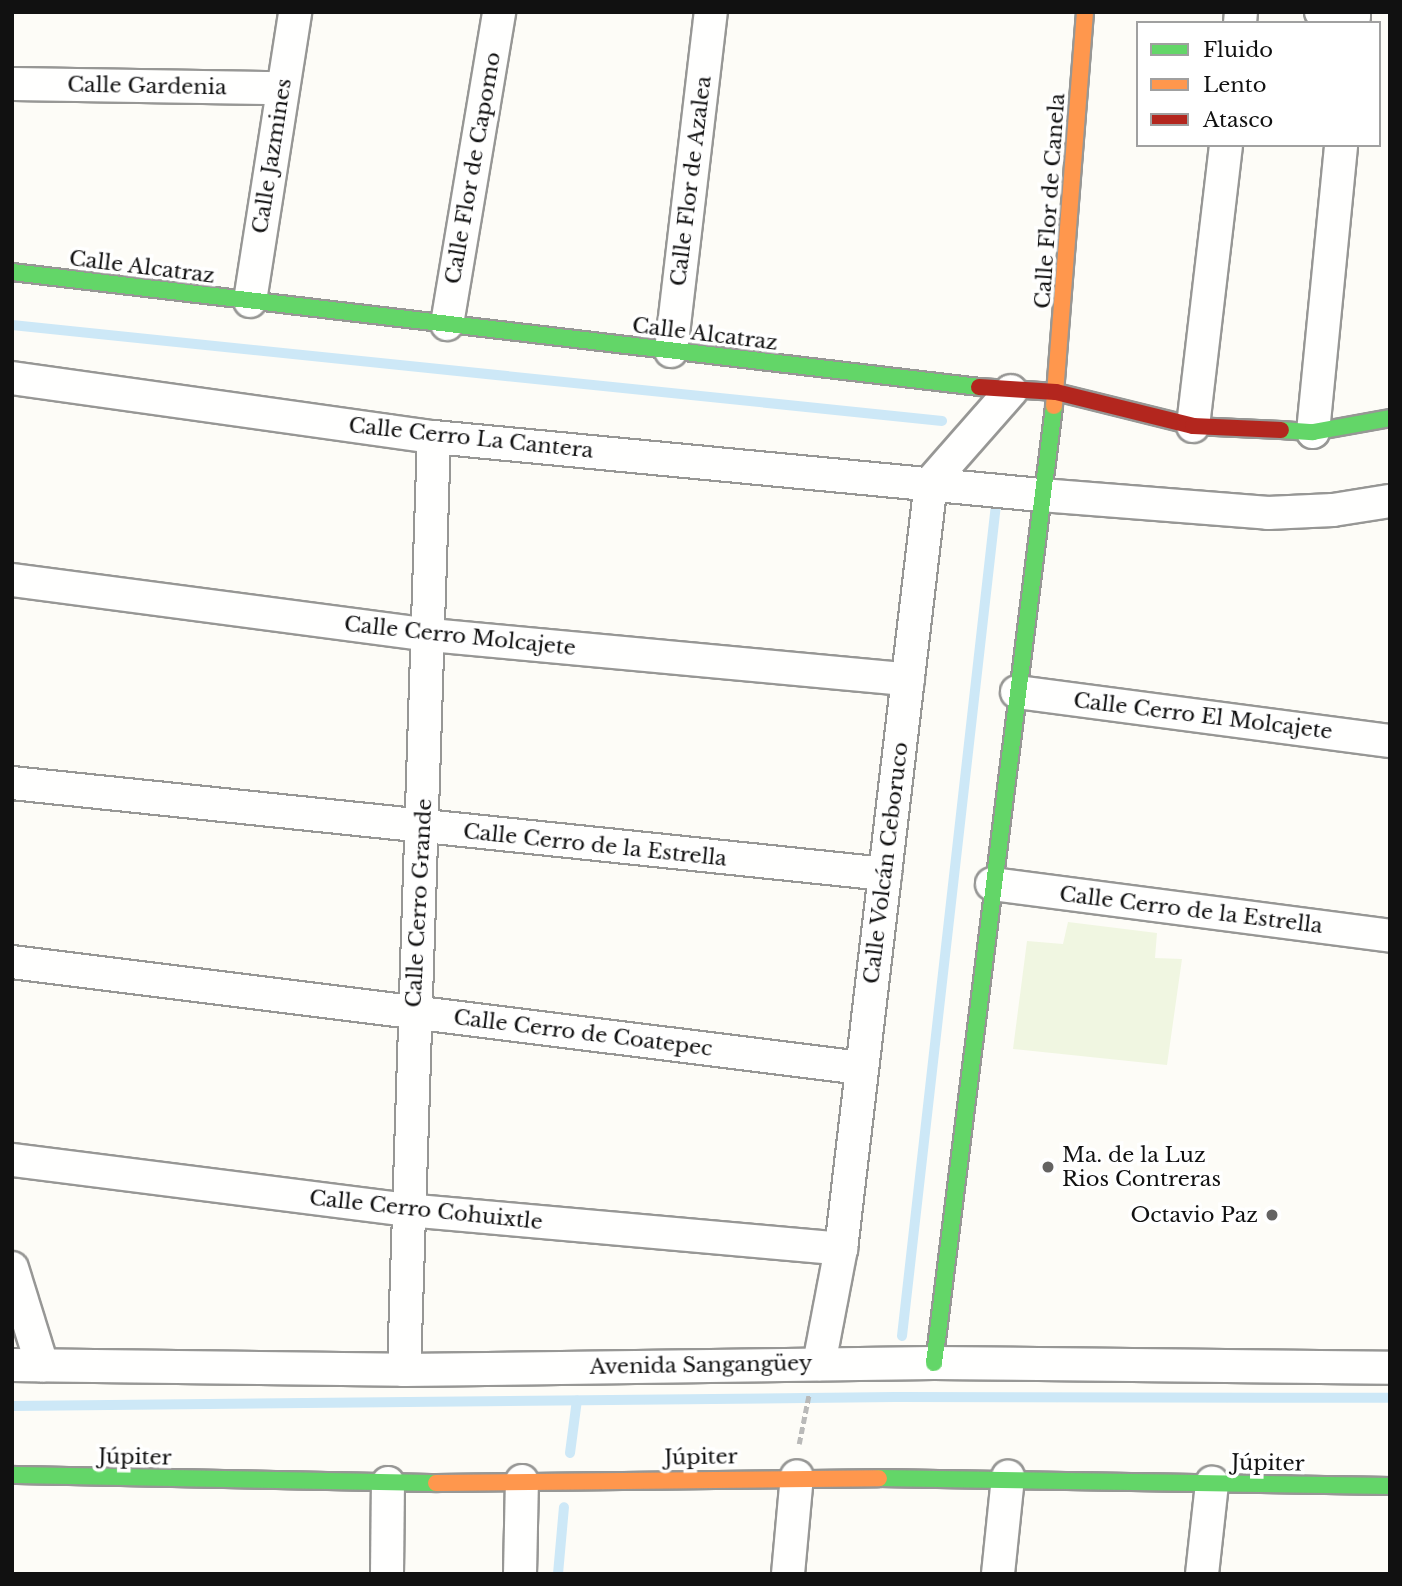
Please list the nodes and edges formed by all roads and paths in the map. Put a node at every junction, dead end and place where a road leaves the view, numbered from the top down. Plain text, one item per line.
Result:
1 (295, 12) edge
2 (499, 12) edge
3 (710, 12) edge
4 (1085, 12) edge
5 (1321, 12) edge
6 (1354, 20) edge
7 (12, 84) edge
8 (281, 88) junction
9 (1226, 147) edge
10 (1341, 147) edge
11 (12, 272) edge
12 (250, 300) junction
13 (447, 324) junction
14 (671, 351) junction
15 (12, 378) edge
16 (1011, 391) junction
17 (1056, 392) junction
18 (1390, 418) edge
19 (1193, 426) junction
20 (1313, 432) junction
21 (434, 437) junction
22 (931, 482) junction
23 (1041, 495) junction
24 (1390, 501) edge
25 (12, 580) edge
26 (430, 635) junction
27 (908, 679) junction
28 (1017, 692) junction
29 (1390, 741) edge
30 (12, 783) edge
31 (424, 828) junction
32 (885, 874) junction
33 (992, 884) junction
34 (1390, 936) edge
35 (12, 962) edge
36 (413, 1012) junction
37 (862, 1068) junction
38 (12, 1160) edge
39 (407, 1210) junction
40 (841, 1249) junction
41 (12, 1268) edge
42 (934, 1363) junction
43 (27, 1365) edge
44 (1390, 1368) edge
45 (404, 1370) junction
46 (816, 1373) junction
47 (800, 1430) dead end
48 (12, 1475) edge
49 (797, 1476) junction
50 (1008, 1477) junction
51 (522, 1481) junction
52 (388, 1483) junction
53 (1212, 1483) junction
54 (1390, 1486) edge
55 (387, 1574) edge
56 (520, 1574) edge
57 (788, 1574) edge
58 (998, 1574) edge
59 (1202, 1574) edge

1 - 8 street, Calle Jazmines
2 - 13 street, Calle Flor de Capomo
3 - 14 street, Calle Flor de Azalea
4 - 17 street, Calle Flor de Canela
5 - 6 street
7 - 8 street, Calle Gardenia
8 - 12 street, Calle Jazmines
9 - 19 street
10 - 20 street
11 - 12 street, Calle Alcatraz
12 - 13 street, Calle Alcatraz
13 - 14 street, Calle Alcatraz
14 - 16 street, Calle Alcatraz
15 - 21 street, Calle Cerro La Cantera
16 - 17 street, Calle Alcatraz
16 - 22 street
17 - 19 street, Calle Alcatraz
17 - 23 street
18 - 20 street, Calle Alcatraz
19 - 20 street, Calle Alcatraz
21 - 22 street, Calle Cerro La Cantera
21 - 26 street, Calle Cerro Grande
22 - 23 street, Calle Cerro La Cantera
22 - 27 street, Calle Volcán Ceboruco
23 - 24 street
23 - 28 street
25 - 26 street, Calle Cerro Molcajete
26 - 27 street, Calle Cerro Molcajete
26 - 31 street, Calle Cerro Grande
27 - 32 street, Calle Volcán Ceboruco
28 - 29 street, Calle Cerro El Molcajete
28 - 33 street
30 - 31 street, Calle Cerro de la Estrella
31 - 32 street, Calle Cerro de la Estrella
31 - 36 street, Calle Cerro Grande
32 - 37 street, Calle Volcán Ceboruco
33 - 34 street, Calle Cerro de la Estrella
33 - 42 street
35 - 36 street, Calle Cerro de Coatepec
36 - 37 street, Calle Cerro de Coatepec
36 - 39 street, Calle Cerro Grande
37 - 40 street, Calle Volcán Ceboruco
38 - 39 street, Calle Cerro Cohuixtle
39 - 40 street, Calle Cerro Cohuixtle
39 - 45 street, Calle Cerro Grande
40 - 46 street, Calle Volcán Ceboruco
41 - 43 street
42 - 44 street, Avenida Sangangüey
42 - 46 street, Avenida Sangangüey
43 - 45 street, Avenida Sangangüey
45 - 46 street, Avenida Sangangüey
46 - 47 path
48 - 52 street, Júpiter
49 - 50 street, Júpiter
49 - 51 street, Júpiter
49 - 57 street
50 - 53 street, Júpiter
50 - 58 street
51 - 52 street, Júpiter
51 - 56 street
52 - 55 street
53 - 54 street, Júpiter
53 - 59 street

